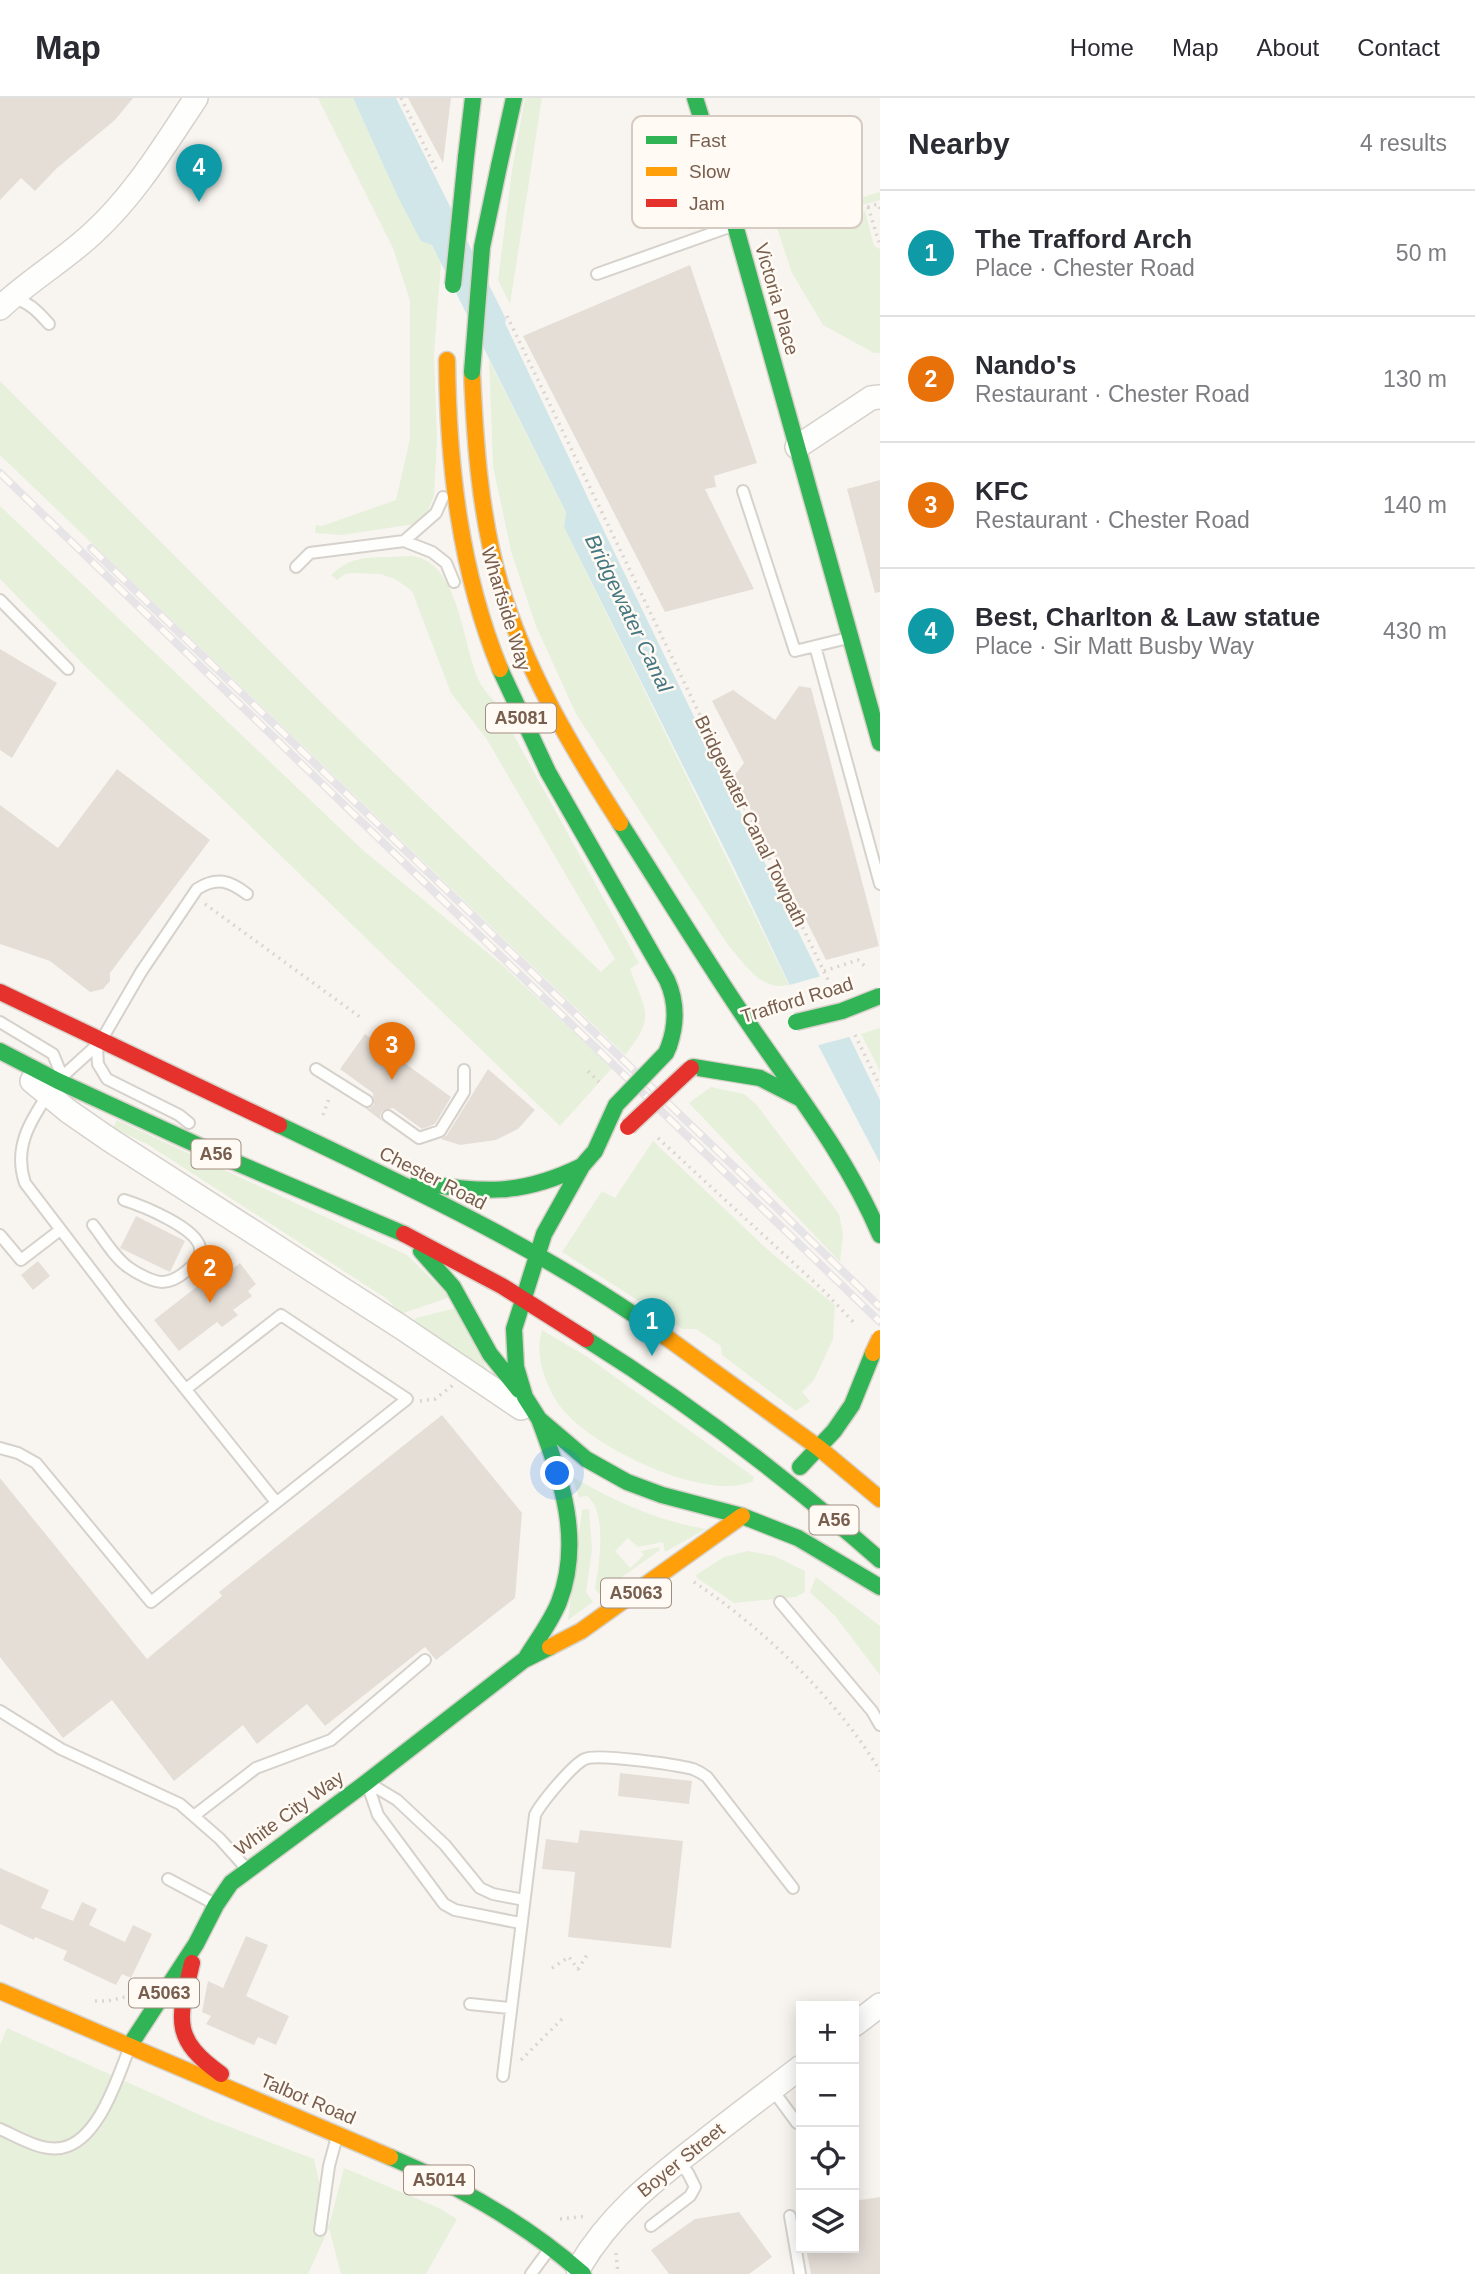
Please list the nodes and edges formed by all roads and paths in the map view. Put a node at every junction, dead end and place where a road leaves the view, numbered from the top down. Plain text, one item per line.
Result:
1 (196, 98) edge
2 (401, 98) edge
3 (473, 98) edge
4 (514, 98) edge
5 (695, 98) edge
6 (701, 116) edge
7 (438, 173) dead end
8 (868, 207) junction
9 (880, 207) edge
10 (862, 209) edge
11 (727, 228) edge
12 (736, 228) edge
13 (880, 245) edge
14 (597, 274) dead end
15 (5, 304) edge
16 (502, 305) dead end
17 (452, 306) dead end
18 (49, 324) dead end
19 (448, 354) dead end
20 (880, 397) edge
21 (797, 446) junction
22 (452, 475) junction
23 (743, 491) dead end
24 (404, 541) junction
25 (296, 567) dead end
26 (460, 597) dead end
27 (0, 600) edge
28 (850, 637) junction
29 (815, 646) junction
30 (68, 668) dead end
31 (504, 707) dead end
32 (522, 720) junction
33 (880, 743) edge
34 (880, 884) edge
35 (247, 894) dead end
36 (192, 895) junction
37 (867, 968) dead end
38 (0, 992) edge
39 (880, 996) edge
40 (360, 1017) dead end
41 (0, 1021) edge
42 (761, 1031) junction
43 (101, 1040) junction
44 (2, 1053) edge
45 (713, 1054) dead end
46 (692, 1068) junction
47 (316, 1069) dead end
48 (464, 1070) dead end
49 (588, 1071) dead end
50 (336, 1083) junction
51 (53, 1088) junction
52 (606, 1088) dead end
53 (367, 1101) dead end
54 (804, 1101) junction
55 (388, 1116) dead end
56 (322, 1117) dead end
57 (651, 1131) dead end
58 (595, 1151) junction
59 (230, 1160) junction
60 (582, 1166) junction
61 (388, 1177) junction
62 (124, 1200) dead end
63 (93, 1225) dead end
64 (60, 1230) junction
65 (401, 1233) junction
66 (0, 1235) edge
67 (880, 1235) edge
68 (537, 1255) junction
69 (524, 1299) junction
70 (862, 1331) dead end
71 (877, 1345) edge
72 (468, 1373) junction
73 (841, 1385) dead end
74 (186, 1389) junction
75 (525, 1397) junction
76 (407, 1399) junction
77 (539, 1419) junction
78 (798, 1424) junction
79 (776, 1436) dead end
80 (0, 1448) edge
81 (818, 1448) junction
82 (782, 1486) junction
83 (880, 1499) edge
84 (276, 1502) junction
85 (758, 1505) dead end
86 (742, 1516) junction
87 (880, 1560) edge
88 (687, 1578) dead end
89 (880, 1587) edge
90 (780, 1602) dead end
91 (425, 1660) dead end
92 (524, 1660) junction
93 (0, 1711) edge
94 (880, 1725) edge
95 (880, 1771) edge
96 (367, 1782) junction
97 (195, 1815) junction
98 (247, 1869) junction
99 (168, 1879) dead end
100 (793, 1888) dead end
101 (524, 1900) junction
102 (215, 1904) junction
103 (520, 1923) junction
104 (198, 1941) junction
105 (587, 1955) dead end
106 (552, 1968) dead end
107 (0, 1992) edge
108 (470, 2004) dead end
109 (880, 2004) edge
110 (509, 2008) junction
111 (564, 2017) dead end
112 (859, 2021) edge
113 (130, 2045) junction
114 (513, 2062) dead end
115 (796, 2071) edge
116 (503, 2076) dead end
117 (772, 2089) junction
118 (265, 2103) junction
119 (796, 2122) edge
120 (0, 2129) edge
121 (337, 2134) junction
122 (678, 2161) junction
123 (790, 2216) dead end
124 (651, 2227) dead end
125 (320, 2230) dead end
126 (552, 2246) junction
127 (580, 2271) edge
128 (531, 2274) edge
129 (800, 2274) edge

1 - 15 street
2 - 7 path
3 - 17 main road, bridge
4 - 42 main road, Wharfside Way / A5081, bridge
5 - 6 main road, Victoria Place
8 - 9 path
8 - 10 path
8 - 13 path
11 - 14 lane
12 - 21 main road, Victoria Place
15 - 18 lane
16 - 37 path, Bridgewater Canal Towpath
19 - 22 main road, Wharfside Way / A5081
20 - 21 street
21 - 28 main road, Victoria Place
22 - 24 lane
22 - 32 main road, Wharfside Way / A5081
23 - 29 lane
24 - 25 lane
24 - 26 lane
27 - 30 lane
28 - 29 lane
28 - 33 main road, Victoria Place
29 - 34 lane
31 - 32 lane
32 - 58 main road, Wharfside Way / A5081, bridge
35 - 36 lane
36 - 40 path
36 - 43 lane
38 - 43 main road, Chester Road / A56
39 - 42 main road, Trafford Road, bridge
41 - 51 lane
42 - 54 main road, A5081
43 - 51 lane
43 - 59 lane
43 - 61 main road, Chester Road / A56
44 - 51 street
45 - 46 main road
46 - 54 main road, A5081
46 - 58 main road, bridge
47 - 50 lane
48 - 55 lane
49 - 52 path
50 - 53 lane
50 - 56 path
51 - 59 main road, A56
51 - 64 lane
51 - 72 street
54 - 67 main road, A5081
57 - 70 path
58 - 60 main road, A56
59 - 65 main road, A56
60 - 61 main road, A56
60 - 68 main road, A56
61 - 68 main road, Chester Road / A56
62 - 63 lane
64 - 66 lane
64 - 74 lane
65 - 69 main road, A56
65 - 75 main road, A56
68 - 69 main road, A56
68 - 78 main road, Chester Road / A56
69 - 75 main road, A56
69 - 82 main road, A56
71 - 73 main road
71 - 81 main road
72 - 76 path
72 - 77 street
74 - 76 lane
74 - 84 lane
75 - 77 main road, A56
76 - 84 lane
77 - 86 main road, A56
77 - 92 main road, White City Way / A5063
78 - 79 main road
78 - 81 main road, Chester Road / A56
80 - 84 lane
81 - 82 main road
81 - 83 main road, A56
82 - 87 main road, A56
85 - 86 main road, White City Way
86 - 89 main road
86 - 92 main road, White City Way / A5063
88 - 95 path
90 - 94 lane
91 - 97 lane
92 - 96 main road, White City Way / A5063
93 - 97 lane
96 - 98 main road, White City Way / A5063
96 - 101 lane
96 - 103 lane
97 - 98 lane
98 - 102 main road, White City Way / A5063
99 - 102 lane
100 - 101 lane
101 - 103 lane
102 - 104 main road, White City Way / A5063
103 - 110 lane
104 - 113 main road, White City Way / A5063
104 - 118 main road
105 - 106 path
107 - 113 main road, Talbot Road / A5014
108 - 110 lane
109 - 112 street
110 - 116 lane
111 - 114 path
113 - 118 main road, Talbot Road / A5014
113 - 120 lane
115 - 117 street, Boyer Street
117 - 119 lane
117 - 122 street, Boyer Street
118 - 121 main road, Talbot Road / A5014
121 - 125 lane
121 - 126 main road, Talbot Road / A5014
122 - 124 lane
122 - 127 street, Boyer Street
123 - 129 lane
126 - 127 main road, Talbot Road / A5014
126 - 128 lane

